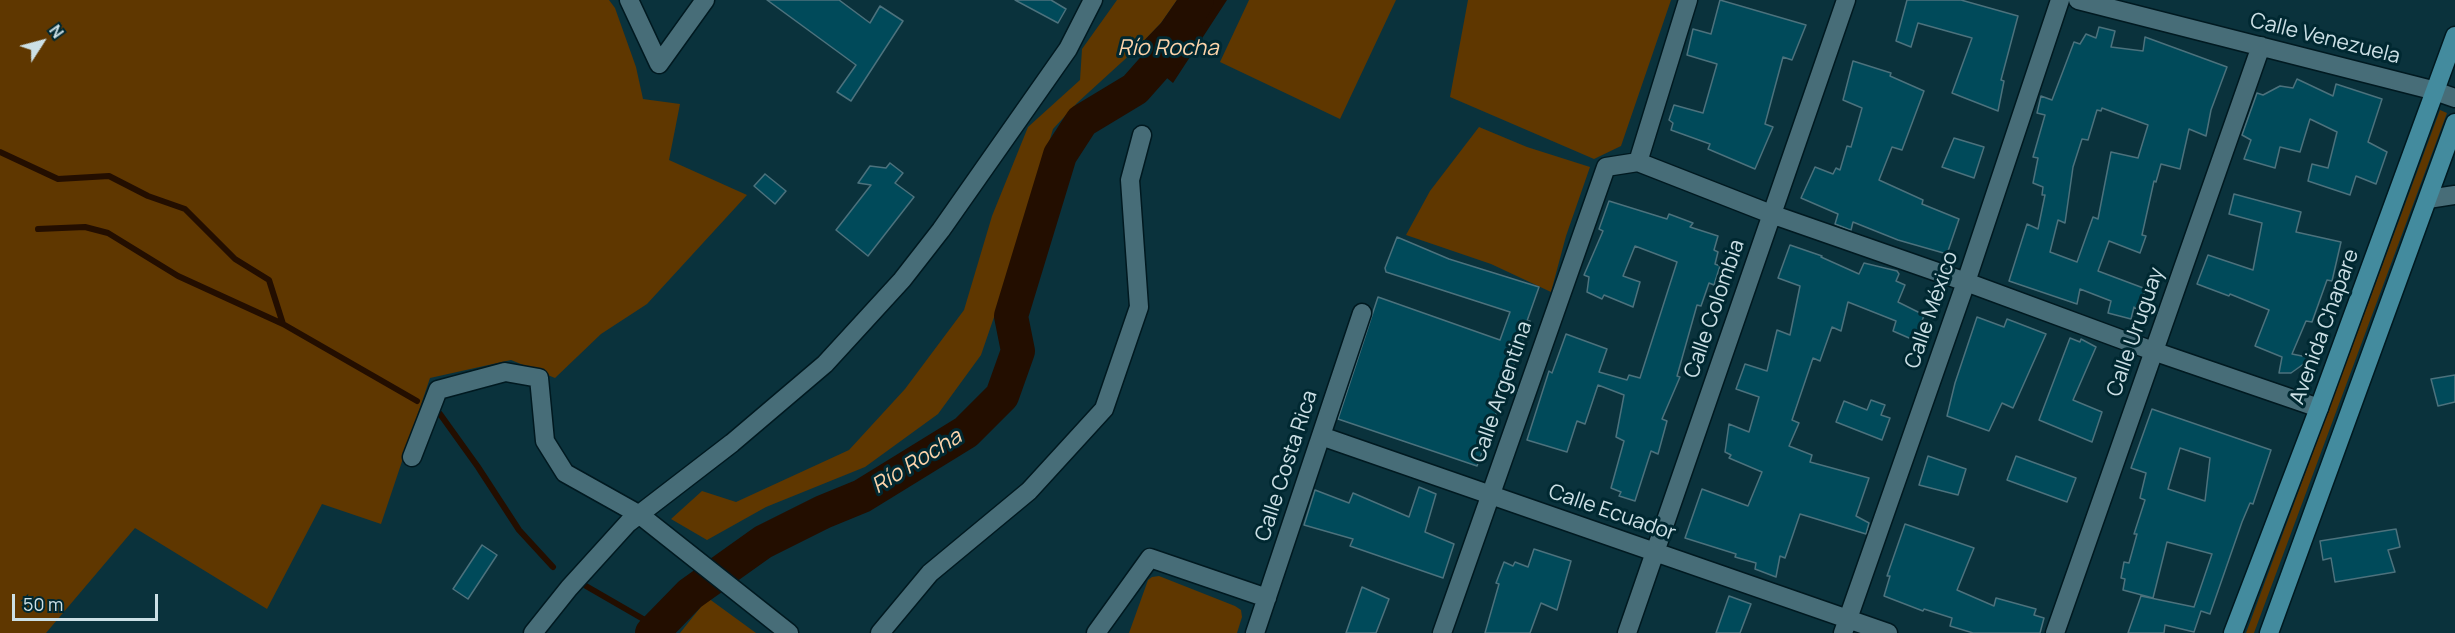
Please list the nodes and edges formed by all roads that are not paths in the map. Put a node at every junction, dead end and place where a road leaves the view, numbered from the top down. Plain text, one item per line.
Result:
1 (629, 0) edge
2 (705, 0) edge
3 (1093, 0) edge
4 (1688, 0) edge
5 (1845, 0) edge
6 (2060, 0) edge
7 (2078, 0) edge
8 (2455, 36) edge
9 (2261, 46) junction
10 (2435, 91) junction
11 (2455, 98) edge
12 (2455, 123) edge
13 (1142, 135) dead end
14 (1638, 162) junction
15 (2455, 195) edge
16 (2428, 199) junction
17 (1772, 214) junction
18 (1966, 282) junction
19 (1362, 313) dead end
20 (2153, 351) junction
21 (2319, 408) junction
22 (1321, 435) junction
23 (412, 458) dead end
24 (1490, 494) junction
25 (640, 515) junction
26 (1657, 552) junction
27 (1267, 598) junction
28 (1845, 626) edge
29 (533, 633) edge
30 (789, 633) edge
31 (880, 633) edge
32 (1096, 633) edge
33 (1255, 633) edge
34 (1442, 633) edge
35 (1627, 633) edge
36 (1888, 633) edge
37 (2055, 633) edge
38 (2233, 633) edge
39 (2269, 633) edge

1 - 2 street
3 - 25 street
4 - 14 street
5 - 17 street, Calle Colombia
6 - 18 street, Calle México
7 - 9 street, Calle Venezuela
8 - 10 main road, Avenida Chapare
9 - 10 street, Calle Venezuela
9 - 20 street, Calle Uruguay
10 - 11 street, Calle Venezuela
10 - 21 main road, Avenida Chapare
12 - 16 main road
13 - 31 street
14 - 17 street
14 - 24 street, Calle Argentina
15 - 16 street
16 - 39 main road
17 - 18 street
17 - 26 street, Calle Colombia
18 - 20 street
18 - 28 street, Calle México
19 - 22 street, Calle Costa Rica
20 - 21 street
20 - 37 street, Calle Uruguay
21 - 38 main road, Avenida Chapare
22 - 24 street, Calle Ecuador
22 - 27 street, Calle Costa Rica
23 - 25 street
24 - 26 street, Calle Ecuador
24 - 34 street, Calle Argentina
25 - 29 street
25 - 30 street
26 - 28 street, Calle Ecuador
26 - 35 street, Calle Colombia
27 - 32 street
27 - 33 street, Calle Costa Rica
28 - 36 street, Calle Ecuador

